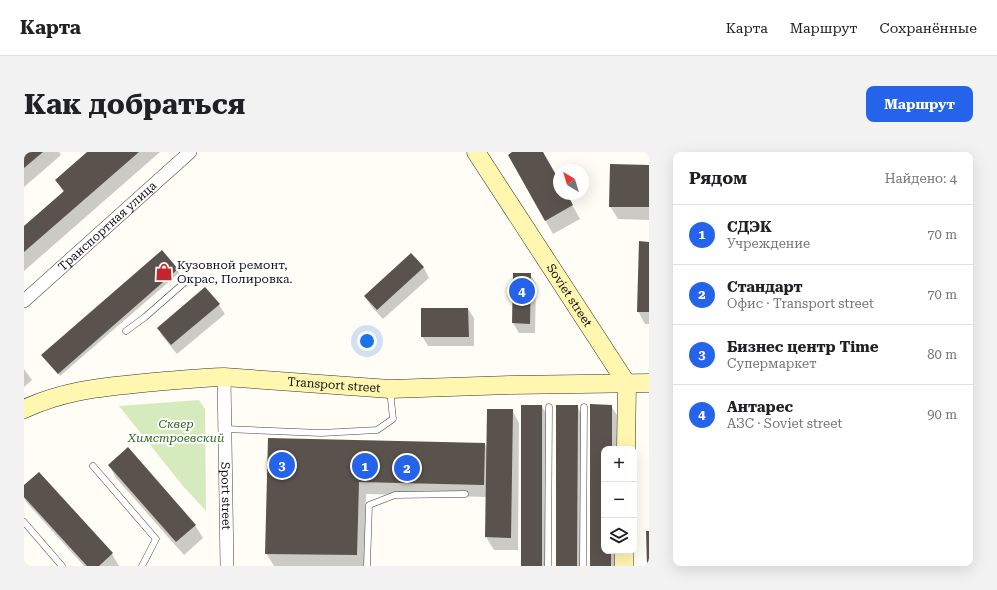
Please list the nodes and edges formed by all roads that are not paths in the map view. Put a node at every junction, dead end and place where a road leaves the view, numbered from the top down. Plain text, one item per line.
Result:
1 (190, 152) edge
2 (476, 152) edge
3 (186, 282) dead end
4 (24, 301) edge
5 (126, 332) dead end
6 (224, 377) junction
7 (627, 384) junction
8 (649, 384) edge
9 (390, 389) junction
10 (549, 407) dead end
11 (584, 407) dead end
12 (24, 409) edge
13 (225, 429) junction
14 (626, 446) edge
15 (93, 466) dead end
16 (465, 494) dead end
17 (24, 522) edge
18 (624, 554) edge
19 (62, 566) edge
20 (142, 566) edge
21 (227, 566) edge
22 (367, 566) edge
23 (548, 566) edge
24 (583, 566) edge
25 (624, 566) edge

1 - 4 street, Транспортная улица
2 - 7 street, Soviet street
3 - 5 lane
6 - 9 street, Transport street
6 - 12 street, Transport street
6 - 13 street, Sport street
7 - 8 street, Transport street
7 - 9 street, Transport street
7 - 14 street
9 - 13 lane
10 - 23 lane
11 - 24 lane
13 - 21 street, Sport street
15 - 20 lane
16 - 22 lane
17 - 19 lane
18 - 25 street

